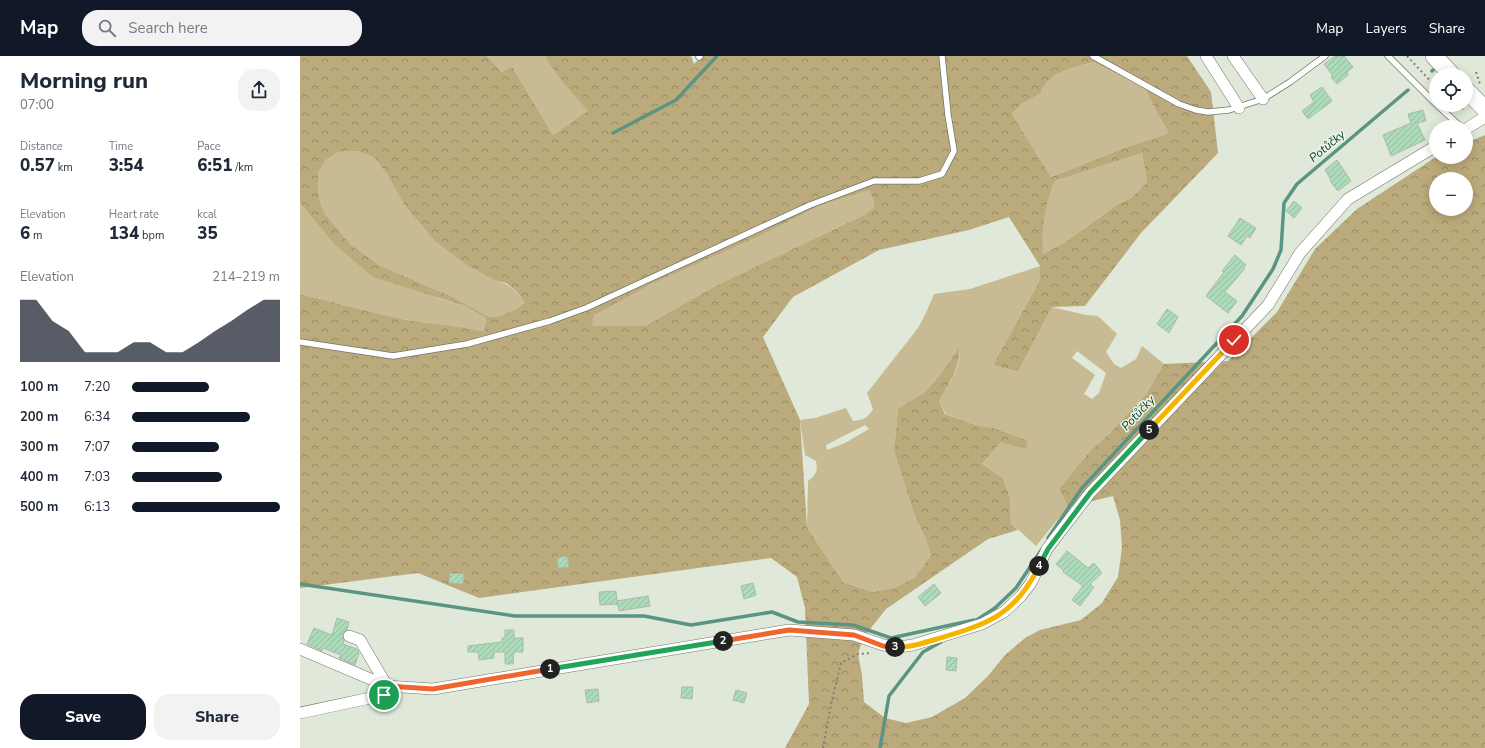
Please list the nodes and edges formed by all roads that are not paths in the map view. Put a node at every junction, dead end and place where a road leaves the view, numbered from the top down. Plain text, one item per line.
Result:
1 (942, 56) edge
2 (1093, 56) edge
3 (1206, 56) edge
4 (1234, 56) edge
5 (1325, 56) edge
6 (1388, 56) edge
7 (1434, 56) edge
8 (1445, 68) edge
9 (1429, 98) edge
10 (1263, 99) junction
11 (1473, 101) edge
12 (1239, 108) junction
13 (1444, 112) edge
14 (1482, 116) edge
15 (1453, 120) edge
16 (1473, 123) edge
17 (1429, 150) edge
18 (300, 342) edge
19 (349, 636) dead end
20 (300, 649) edge
21 (387, 686) junction
22 (300, 713) edge

1 - 18 lane
2 - 12 lane
3 - 12 street
4 - 10 street
5 - 10 lane
6 - 9 lane
7 - 8 main road
10 - 12 lane
11 - 14 main road
13 - 15 lane
14 - 16 street
17 - 21 street
19 - 21 street
20 - 21 street
21 - 22 street

